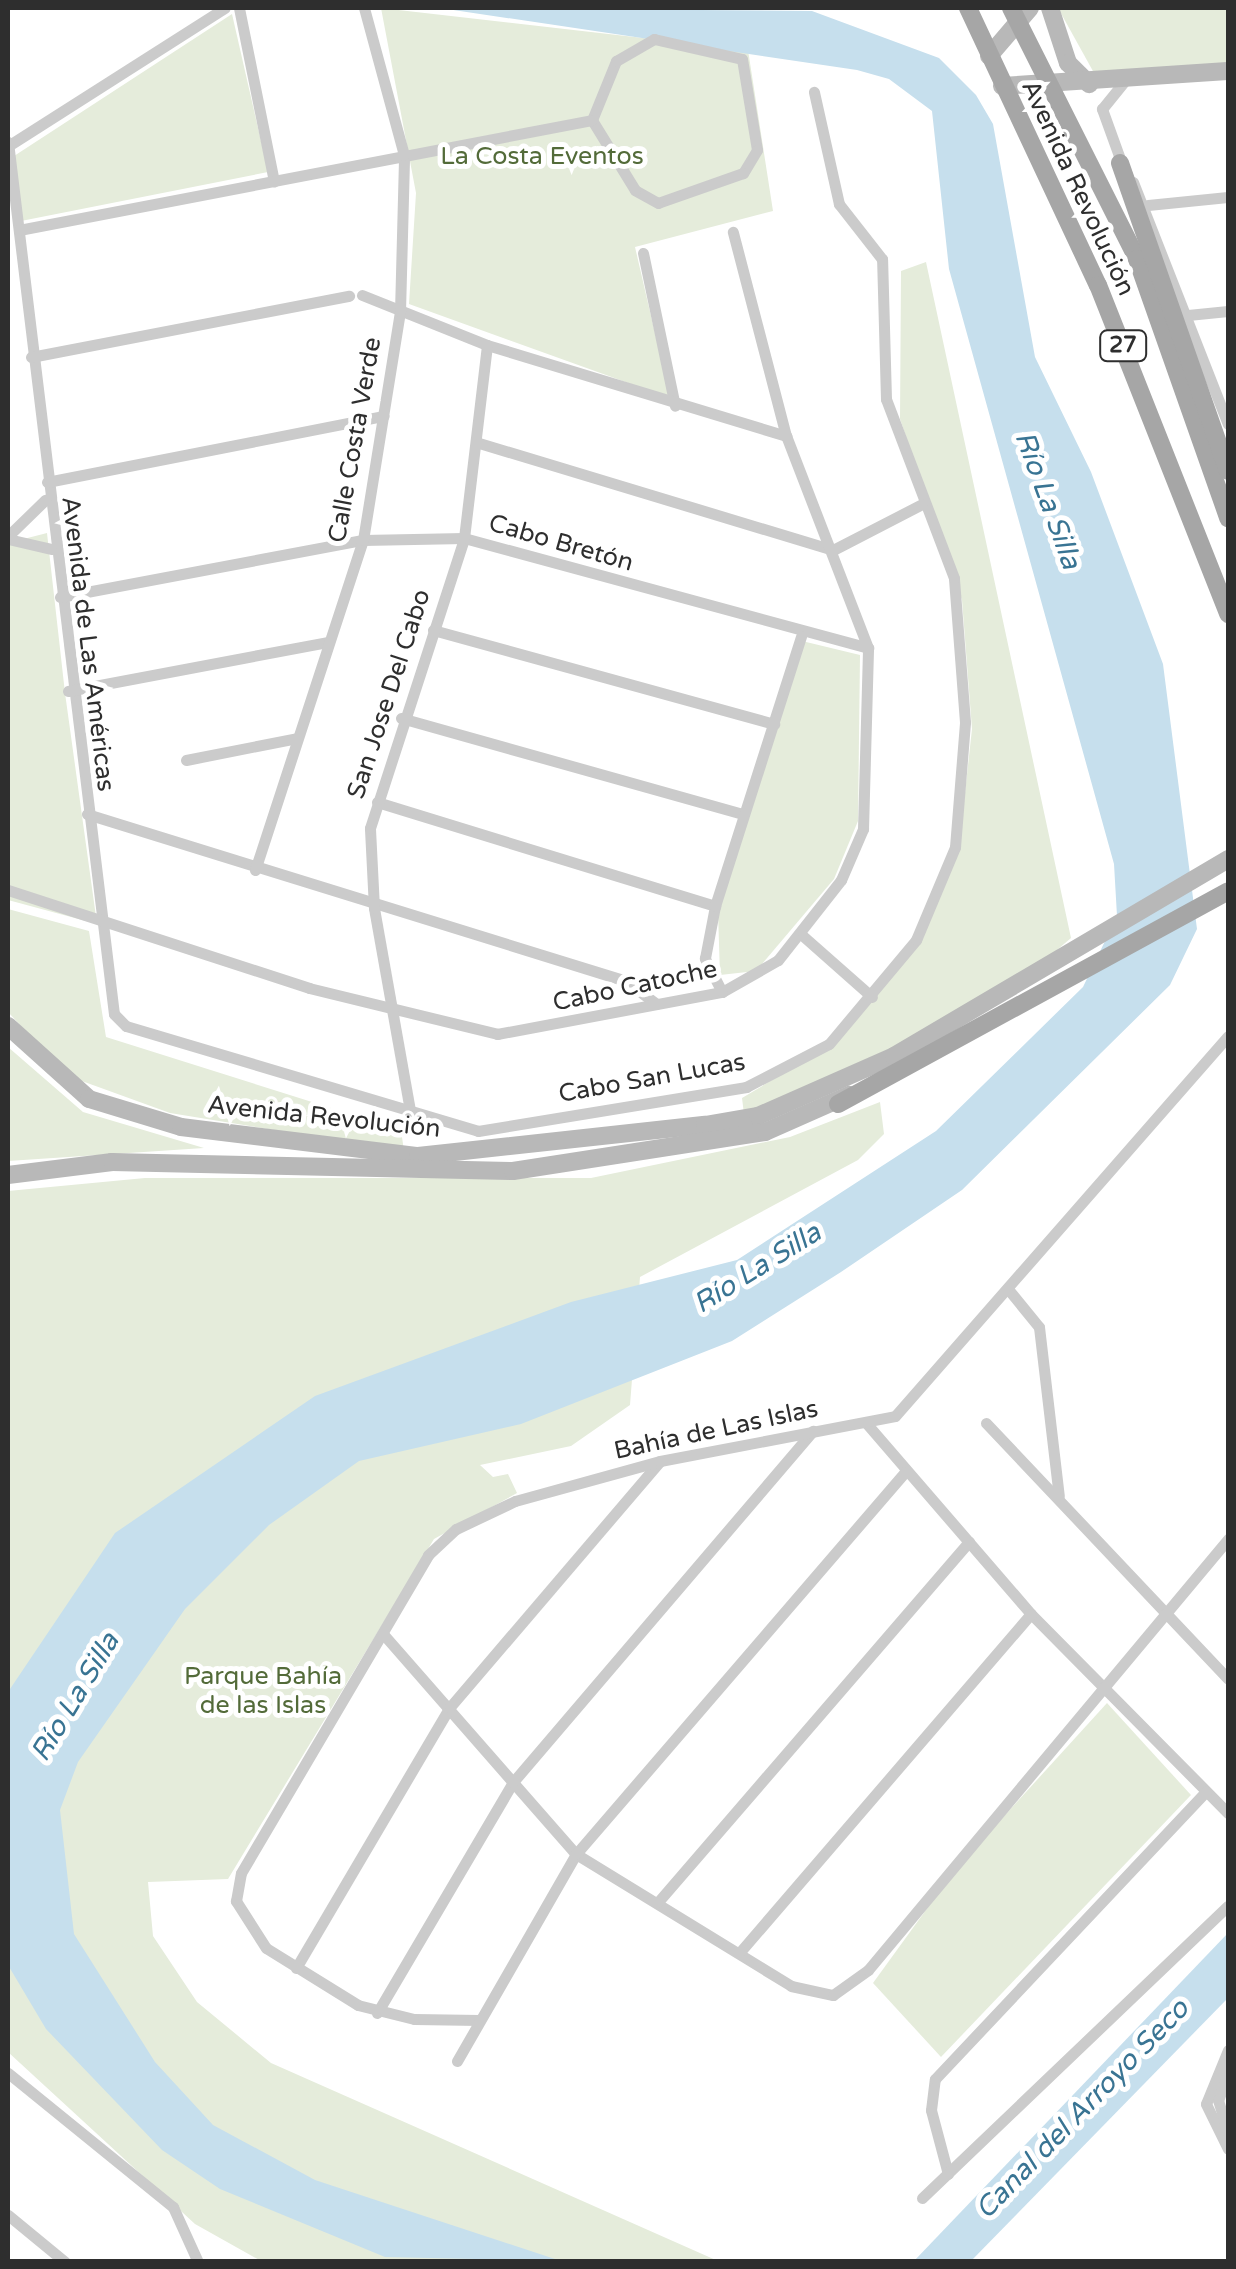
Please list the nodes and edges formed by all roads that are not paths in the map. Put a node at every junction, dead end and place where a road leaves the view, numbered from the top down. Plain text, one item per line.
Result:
1 (226, 8) edge
2 (240, 8) edge
3 (364, 8) edge
4 (968, 8) edge
5 (1050, 8) edge
6 (1019, 12) edge
7 (989, 56) junction
8 (1228, 70) edge
9 (1048, 82) junction
10 (1124, 82) junction
11 (1090, 84) junction
12 (1002, 86) junction
13 (814, 92) dead end
14 (592, 120) junction
15 (8, 144) edge
16 (404, 155) junction
17 (1120, 163) junction
18 (274, 182) junction
19 (1228, 197) edge
20 (1148, 205) junction
21 (19, 230) junction
22 (733, 232) dead end
23 (643, 253) dead end
24 (1136, 259) junction
25 (1228, 311) edge
26 (400, 312) junction
27 (1183, 322) junction
28 (487, 345) junction
29 (31, 357) junction
30 (675, 406) junction
31 (384, 416) junction
32 (1228, 423) edge
33 (786, 436) junction
34 (479, 444) junction
35 (1228, 471) edge
36 (47, 482) junction
37 (46, 500) junction
38 (922, 504) junction
39 (1228, 518) edge
40 (8, 538) edge
41 (464, 538) junction
42 (363, 540) junction
43 (51, 549) junction
44 (833, 550) junction
45 (60, 598) junction
46 (1228, 614) edge
47 (433, 630) junction
48 (801, 636) junction
49 (328, 642) junction
50 (868, 648) junction
51 (68, 691) junction
52 (402, 718) junction
53 (774, 724) junction
54 (298, 738) junction
55 (186, 760) dead end
56 (377, 802) junction
57 (87, 814) junction
58 (742, 814) junction
59 (1225, 864) edge
60 (256, 870) junction
61 (8, 890) edge
62 (1228, 891) edge
63 (715, 906) junction
64 (374, 908) junction
65 (99, 923) junction
66 (803, 936) junction
67 (722, 992) junction
68 (872, 996) junction
69 (656, 1004) junction
70 (390, 1012) junction
71 (8, 1026) edge
72 (126, 1026) joint
73 (1228, 1036) edge
74 (894, 1056) junction
75 (838, 1104) junction
76 (411, 1116) junction
77 (8, 1175) edge
78 (1008, 1290) junction
79 (986, 1423) dead end
80 (867, 1424) junction
81 (813, 1431) junction
82 (660, 1461) junction
83 (906, 1472) junction
84 (1059, 1496) junction
85 (1228, 1540) edge
86 (970, 1542) junction
87 (1164, 1612) junction
88 (1031, 1614) junction
89 (384, 1635) junction
90 (1228, 1679) edge
91 (1099, 1685) junction
92 (450, 1707) junction
93 (513, 1782) junction
94 (1206, 1790) junction
95 (1228, 1813) edge
96 (576, 1854) junction
97 (658, 1902) junction
98 (1228, 1906) edge
99 (740, 1952) junction
100 (296, 1968) junction
101 (377, 2013) junction
102 (479, 2020) junction
103 (1228, 2050) edge
104 (457, 2062) dead end
105 (8, 2073) edge
106 (1228, 2073) edge
107 (1228, 2132) edge
108 (1228, 2149) edge
109 (948, 2174) junction
110 (922, 2198) dead end
111 (8, 2215) edge
112 (65, 2262) edge
113 (198, 2262) edge

1 - 15 street
2 - 18 street
3 - 16 street, Calle Costa Verde
4 - 7 main road, Avenida Revolución / 27
5 - 11 main road
6 - 7 main road
6 - 9 main road, Avenida Revolución / 27
7 - 12 main road, Avenida Revolución / 27
8 - 10 main road
9 - 11 main road
9 - 12 main road
9 - 24 main road, Avenida Revolución / 27
10 - 11 main road
10 - 17 street
12 - 46 main road, Avenida Revolución / 27
13 - 38 street, Cabo San Lucas
14 - 14 street
14 - 16 street
15 - 21 street, Avenida de Las Américas
16 - 18 street
16 - 26 street, Calle Costa Verde
17 - 20 street
17 - 27 main road
18 - 21 street
19 - 20 street
20 - 27 street
21 - 29 street, Avenida de Las Américas
22 - 33 street, Cabo Catoche
23 - 30 street
24 - 27 main road
24 - 39 main road, Avenida Revolución / 27
25 - 27 street
26 - 28 street
26 - 29 street
26 - 31 street, Calle Costa Verde
27 - 32 street
27 - 35 main road
28 - 30 street
28 - 34 street, San Jose Del Cabo
29 - 36 street, Avenida de Las Américas
30 - 33 street
31 - 36 street
31 - 42 street, Calle Costa Verde
33 - 44 street, Cabo Catoche
34 - 41 street, San Jose Del Cabo
34 - 44 street
36 - 37 street, Avenida de Las Américas
37 - 40 street
37 - 43 street, Avenida de Las Américas
38 - 44 street
38 - 68 street, Cabo San Lucas
40 - 43 street
41 - 42 street, Cabo Bretón
41 - 47 street, San Jose Del Cabo
41 - 48 street, Cabo Bretón
42 - 45 street, Cabo Bretón
42 - 49 street, Calle Costa Verde
43 - 45 street, Avenida de Las Américas
44 - 50 street, Cabo Catoche
45 - 51 street, Avenida de Las Américas
47 - 52 street, San Jose Del Cabo
47 - 53 street
48 - 50 street, Cabo Bretón
48 - 53 street
49 - 51 street
49 - 54 street, Calle Costa Verde
50 - 66 street, Cabo Catoche
51 - 57 street, Avenida de Las Américas
52 - 56 street, San Jose Del Cabo
52 - 58 street
53 - 58 street
54 - 55 street
54 - 60 street, Calle Costa Verde
56 - 63 street
56 - 64 street, San Jose Del Cabo
57 - 60 street
57 - 65 street, Avenida de Las Américas
58 - 63 street
59 - 74 main road, Avenida Revolución
60 - 64 street
61 - 65 street, Cabo Catoche
62 - 75 main road
63 - 67 street
64 - 69 street
64 - 70 street, San Jose Del Cabo
65 - 70 street, Cabo Catoche
65 - 72 street, Avenida de Las Américas
66 - 67 street, Cabo Catoche
66 - 68 street
67 - 69 street, Cabo Catoche
68 - 76 street, Cabo San Lucas
69 - 70 street, Cabo Catoche
70 - 76 street, San Jose Del Cabo
71 - 74 main road, Avenida Revolución
72 - 76 street, Cabo San Lucas
73 - 78 street, Bahía de Las Islas
74 - 75 main road, Avenida Revolución
75 - 77 main road, Avenida Revolución
78 - 80 street, Bahía de Las Islas
78 - 84 street
79 - 84 street
80 - 81 street, Bahía de Las Islas
80 - 83 street
81 - 82 street, Bahía de Las Islas
81 - 93 street
82 - 89 street, Bahía de Las Islas
82 - 92 street
83 - 86 street
83 - 96 street
84 - 87 street
85 - 87 street
86 - 88 street
86 - 97 street
87 - 90 street
87 - 91 street
88 - 91 street
88 - 99 street
89 - 92 street
89 - 100 street, Bahía de Las Islas
91 - 94 street
91 - 99 street
92 - 93 street
92 - 100 street
93 - 96 street
93 - 101 street
94 - 95 street
94 - 109 street
96 - 97 street
96 - 102 street
97 - 99 street
98 - 109 street
100 - 101 street
101 - 102 street
102 - 104 street
103 - 108 street
105 - 113 street
106 - 107 street
109 - 110 street
111 - 112 street

